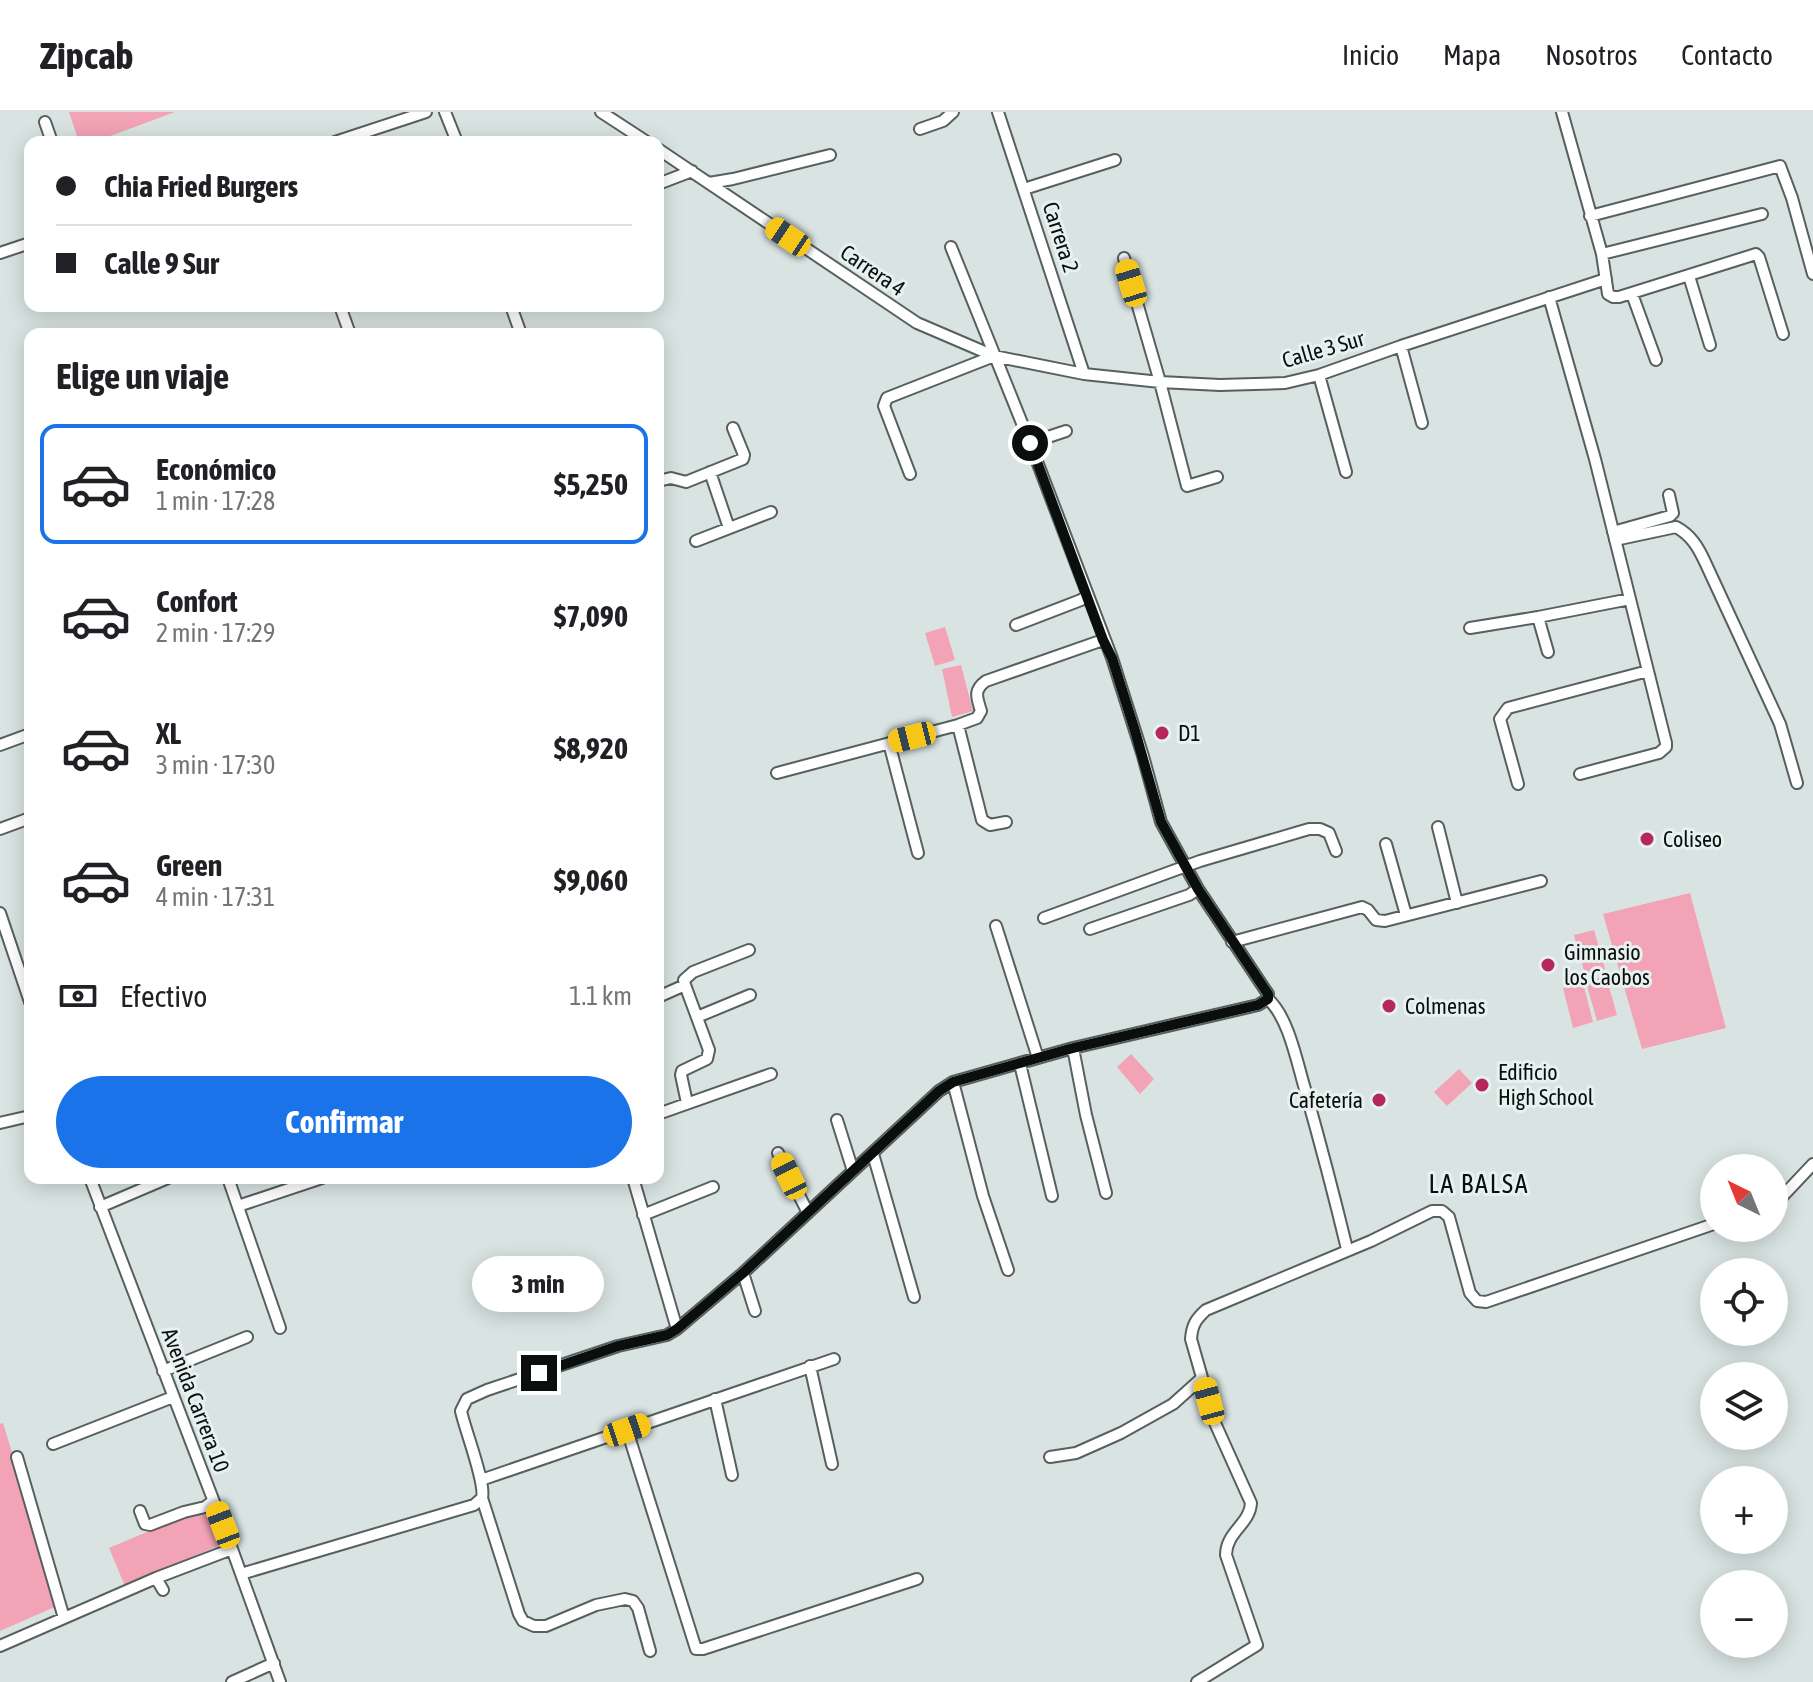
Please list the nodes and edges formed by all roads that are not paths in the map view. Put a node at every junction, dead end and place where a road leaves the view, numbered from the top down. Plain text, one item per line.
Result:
1 (426, 112) edge
2 (445, 112) edge
3 (601, 112) edge
4 (953, 112) edge
5 (998, 112) edge
6 (1562, 112) edge
7 (45, 122) dead end
8 (920, 129) dead end
9 (50, 136) edge
10 (353, 136) edge
11 (455, 136) edge
12 (638, 136) edge
13 (664, 153) edge
14 (830, 155) dead end
15 (1115, 160) dead end
16 (692, 171) junction
17 (664, 182) edge
18 (709, 183) junction
19 (1024, 189) junction
20 (1762, 214) dead end
21 (1590, 216) junction
22 (24, 243) edge
23 (951, 247) dead end
24 (0, 253) edge
25 (1602, 254) junction
26 (1124, 258) dead end
27 (1813, 274) edge
28 (1689, 276) junction
29 (1606, 279) junction
30 (1632, 294) junction
31 (1549, 297) junction
32 (1783, 334) dead end
33 (1710, 345) dead end
34 (1401, 346) junction
35 (994, 356) junction
36 (1656, 360) dead end
37 (1084, 374) junction
38 (1319, 375) junction
39 (1160, 382) junction
40 (1422, 423) dead end
41 (733, 428) dead end
42 (1066, 431) dead end
43 (1030, 443) junction
44 (710, 472) junction
45 (1346, 472) dead end
46 (910, 474) dead end
47 (1217, 477) dead end
48 (664, 480) edge
49 (1669, 495) dead end
50 (771, 512) dead end
51 (729, 528) junction
52 (1614, 536) junction
53 (696, 541) dead end
54 (1088, 595) junction
55 (1630, 599) junction
56 (1538, 617) junction
57 (1016, 625) dead end
58 (1470, 628) dead end
59 (1103, 640) junction
60 (1548, 652) dead end
61 (1648, 671) junction
62 (958, 725) junction
63 (24, 736) edge
64 (889, 743) junction
65 (0, 745) edge
66 (777, 773) dead end
67 (1580, 774) dead end
68 (1797, 783) dead end
69 (1518, 784) dead end
70 (24, 820) edge
71 (1006, 822) dead end
72 (1438, 827) dead end
73 (0, 829) edge
74 (1386, 844) dead end
75 (1336, 851) dead end
76 (918, 853) dead end
77 (1185, 867) junction
78 (1541, 881) dead end
79 (1198, 889) junction
80 (1457, 903) junction
81 (0, 913) edge
82 (1406, 915) junction
83 (1044, 918) dead end
84 (996, 926) dead end
85 (1090, 929) dead end
86 (1232, 942) junction
87 (749, 950) dead end
88 (24, 984) edge
89 (685, 985) junction
90 (664, 994) edge
91 (750, 995) dead end
92 (1268, 999) junction
93 (697, 1017) junction
94 (1073, 1048) junction
95 (1038, 1058) junction
96 (1020, 1064) junction
97 (771, 1074) dead end
98 (953, 1082) junction
99 (687, 1103) junction
100 (664, 1112) edge
101 (24, 1117) edge
102 (837, 1120) dead end
103 (0, 1123) edge
104 (778, 1153) dead end
105 (873, 1154) junction
106 (1813, 1164) edge
107 (853, 1171) junction
108 (92, 1184) edge
109 (154, 1184) edge
110 (230, 1184) edge
111 (304, 1184) edge
112 (635, 1184) edge
113 (713, 1187) dead end
114 (1788, 1191) edge
115 (1106, 1193) dead end
116 (1052, 1196) dead end
117 (238, 1206) junction
118 (100, 1207) junction
119 (808, 1213) junction
120 (643, 1215) junction
121 (1700, 1229) edge
122 (1347, 1249) junction
123 (1008, 1270) dead end
124 (743, 1273) junction
125 (914, 1297) dead end
126 (755, 1311) dead end
127 (280, 1328) dead end
128 (677, 1329) junction
129 (247, 1337) dead end
130 (834, 1359) dead end
131 (810, 1366) junction
132 (163, 1371) junction
133 (1202, 1378) junction
134 (173, 1397) junction
135 (715, 1399) junction
136 (627, 1430) junction
137 (53, 1444) dead end
138 (17, 1457) dead end
139 (1050, 1457) dead end
140 (832, 1464) dead end
141 (732, 1475) dead end
142 (481, 1480) junction
143 (482, 1498) junction
144 (213, 1501) junction
145 (140, 1511) dead end
146 (232, 1549) junction
147 (241, 1574) junction
148 (156, 1578) junction
149 (917, 1579) dead end
150 (163, 1590) dead end
151 (64, 1618) junction
152 (0, 1646) edge
153 (650, 1651) dead end
154 (274, 1663) junction
155 (232, 1682) edge
156 (280, 1682) edge
157 (1197, 1682) edge

1 - 10 street
2 - 11 street
3 - 12 street
4 - 8 street
5 - 19 street, Carrera 2
6 - 21 street
7 - 9 street
13 - 16 street, Carrera 4
14 - 18 street
15 - 19 street
16 - 17 street
16 - 18 street, Carrera 4
18 - 35 street, Carrera 4
19 - 37 street, Carrera 2
20 - 25 street
21 - 25 street
21 - 27 street
22 - 24 street
23 - 35 street
25 - 29 street
26 - 39 street
28 - 30 street
28 - 32 street
28 - 33 street
29 - 30 street
29 - 31 street, Calle 3 Sur
30 - 36 street
31 - 34 street, Calle 3 Sur
31 - 52 street
34 - 38 street, Calle 3 Sur
34 - 40 street
35 - 37 street, Calle 3 Sur
35 - 43 street
35 - 46 street
37 - 39 street, Calle 3 Sur
38 - 39 street, Calle 3 Sur
38 - 45 street
39 - 47 street
41 - 44 street
42 - 43 street
43 - 54 street
44 - 48 street
44 - 51 street
49 - 52 street
50 - 51 street
51 - 53 street
52 - 55 street
52 - 68 street
54 - 57 street
54 - 59 street
55 - 56 street
55 - 61 street
56 - 58 street
56 - 60 street
59 - 62 street
59 - 77 street
61 - 67 street
61 - 69 street
62 - 64 street
62 - 71 street
63 - 65 street
64 - 66 street
64 - 76 street
70 - 73 street
72 - 80 street
74 - 82 street
75 - 77 street
77 - 79 street
77 - 83 street
78 - 80 street
79 - 85 street
79 - 86 street
80 - 82 street
81 - 88 street
82 - 86 street
84 - 95 street
86 - 92 street
87 - 89 street
89 - 90 street
89 - 93 street
91 - 93 street
92 - 94 street
92 - 122 street
93 - 99 street
94 - 95 street
94 - 115 street
95 - 96 street
96 - 98 street
96 - 116 street
97 - 99 street
98 - 105 street
98 - 123 street
99 - 100 street
101 - 103 street
102 - 107 street
104 - 119 street
105 - 107 street
105 - 125 street
106 - 114 street
107 - 119 street
108 - 118 street, Avenida Carrera 10
109 - 118 street
110 - 117 street
111 - 117 street
112 - 120 street
113 - 120 street
117 - 127 street
118 - 132 street, Avenida Carrera 10
119 - 124 street
120 - 128 street
121 - 122 street
122 - 133 street
124 - 126 street
124 - 128 street
128 - 142 street
129 - 132 street
130 - 131 street
131 - 135 street
131 - 140 street
132 - 134 street, Avenida Carrera 10
133 - 139 street
133 - 157 street
134 - 137 street
134 - 144 street, Avenida Carrera 10
135 - 136 street
135 - 141 street
136 - 142 street
136 - 149 street
138 - 151 street
142 - 143 street
143 - 147 street
143 - 153 street
144 - 145 street
144 - 146 street, Avenida Carrera 10
146 - 147 street, Avenida Carrera 10
146 - 148 street
147 - 154 street, Avenida Carrera 10
148 - 150 street
148 - 151 street
151 - 152 street
154 - 155 street
154 - 156 street, Avenida Carrera 10

